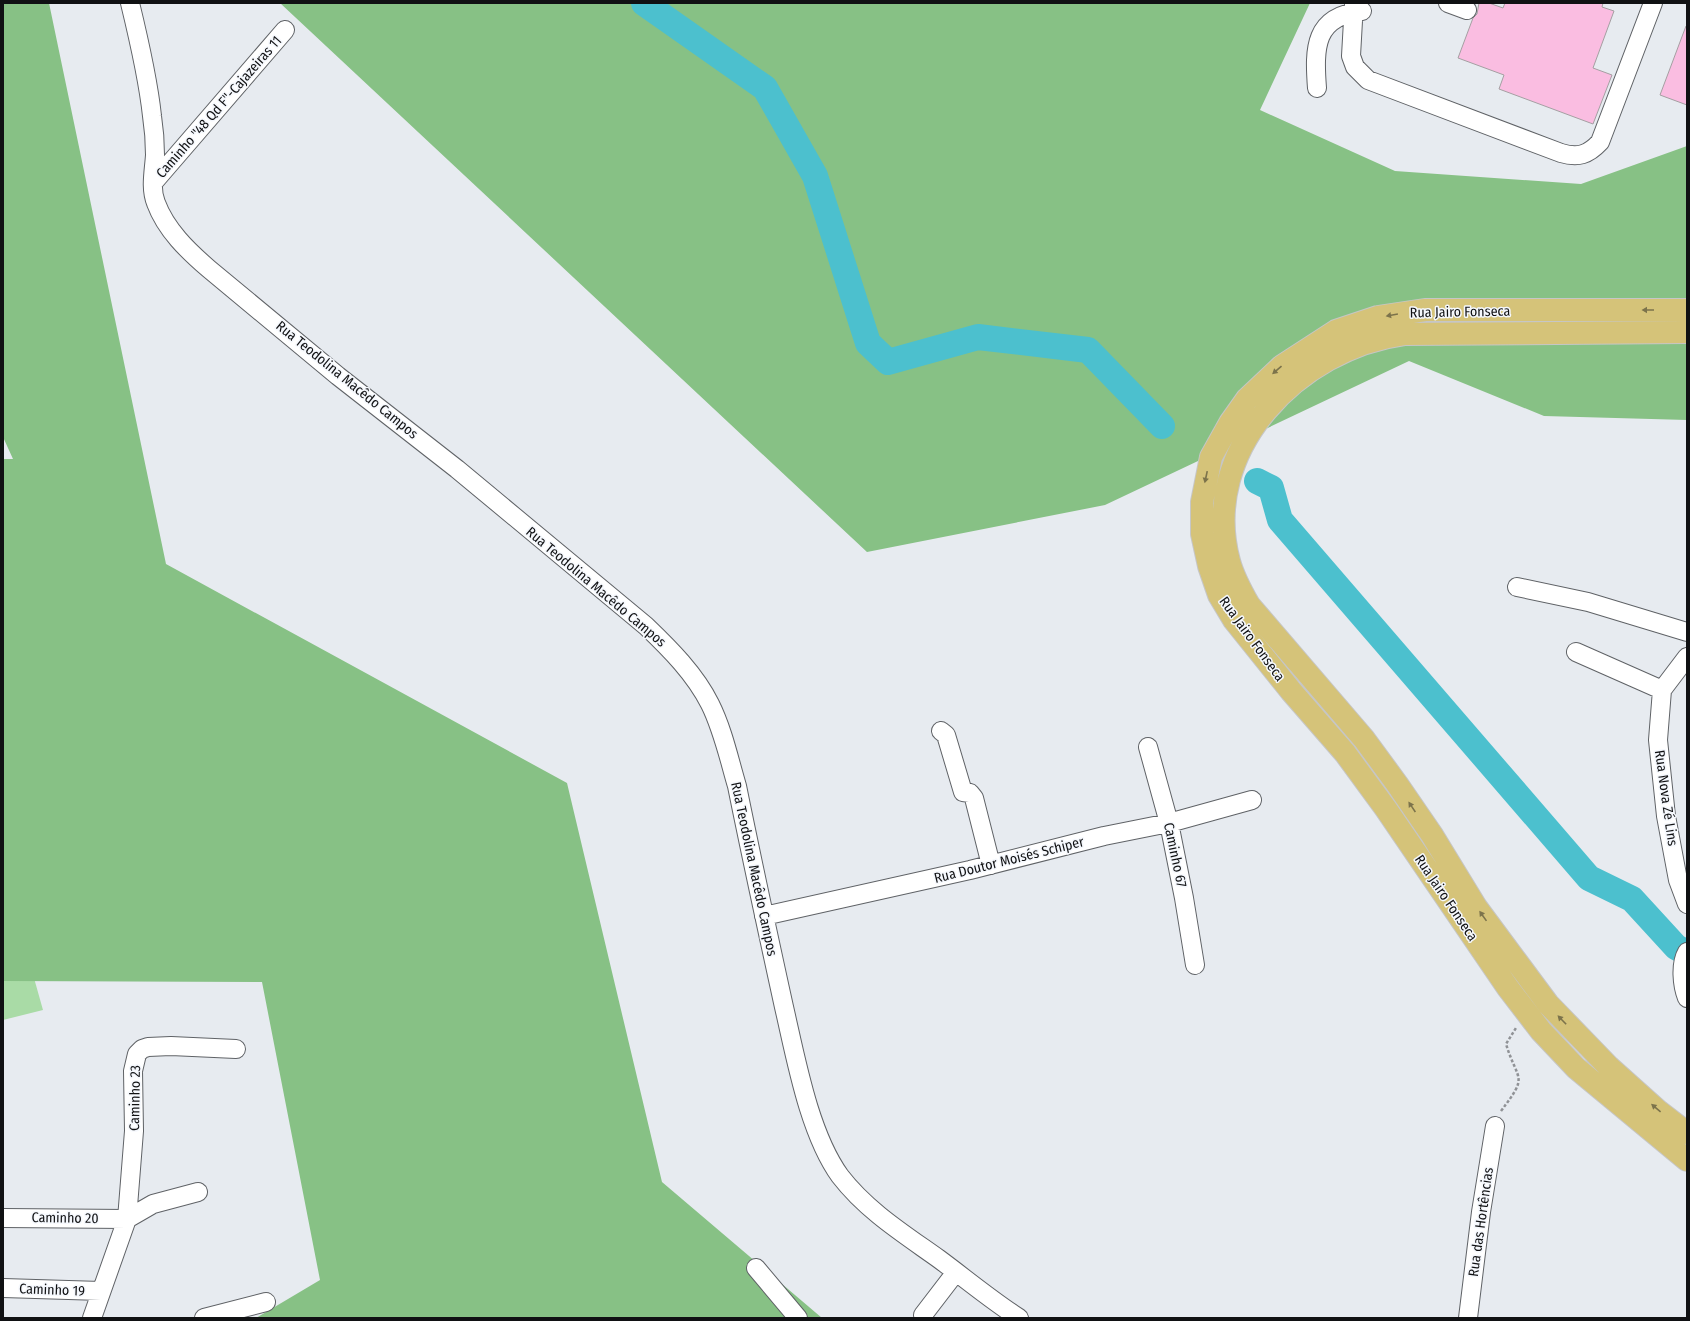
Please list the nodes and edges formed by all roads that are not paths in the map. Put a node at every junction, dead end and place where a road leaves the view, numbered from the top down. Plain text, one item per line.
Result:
1 (130, 3) edge
2 (1448, 3) edge
3 (1653, 3) edge
4 (1467, 10) dead end
5 (1358, 12) edge
6 (285, 30) dead end
7 (1317, 88) dead end
8 (153, 183) junction
9 (1687, 310) edge
10 (1687, 332) edge
11 (1517, 587) dead end
12 (1687, 632) edge
13 (1576, 652) dead end
14 (1687, 657) edge
15 (1662, 690) junction
16 (941, 731) dead end
17 (1148, 747) dead end
18 (1252, 800) dead end
19 (1169, 823) junction
20 (991, 865) junction
21 (1687, 904) edge
22 (764, 916) junction
23 (1687, 952) edge
24 (1195, 965) dead end
25 (1687, 998) edge
26 (236, 1049) dead end
27 (1495, 1126) road end
28 (1687, 1132) edge
29 (1687, 1160) edge
30 (198, 1192) dead end
31 (3, 1218) edge
32 (127, 1219) junction
33 (756, 1268) dead end
34 (956, 1272) junction
35 (3, 1288) edge
36 (101, 1291) junction
37 (266, 1302) dead end
38 (923, 1315) dead end
39 (92, 1318) edge
40 (204, 1318) edge
41 (798, 1318) edge
42 (1019, 1318) edge
43 (1468, 1318) edge

1 - 8 street, Rua Teodolina Macêdo Campos
2 - 4 street
3 - 5 street
5 - 7 street
6 - 8 street, Caminho "48 Qd F"-Cajazeiras 11
8 - 22 street, Rua Teodolina Macêdo Campos
9 -> 29 main road, Rua Jairo Fonseca
28 -> 10 main road, Rua Jairo Fonseca
11 - 12 street
13 - 15 street
14 - 15 street
15 - 21 street, Rua Nova Zé Lins
16 - 20 street
17 - 19 street, Caminho 67
18 - 19 street, Rua Doutor Moisés Schiper
19 - 20 street, Rua Doutor Moisés Schiper
19 - 24 street, Caminho 67
20 - 22 street, Rua Doutor Moisés Schiper
22 - 34 street, Rua Teodolina Macêdo Campos
23 - 25 street
26 - 32 street, Caminho 23
27 - 43 street, Rua das Hortências
30 - 32 street
31 - 32 street, Caminho 20
32 - 36 street
33 - 41 street
34 - 38 street
34 - 42 street, Rua Teodolina Macêdo Campos
35 - 36 street, Caminho 19
36 - 39 street
37 - 40 street

